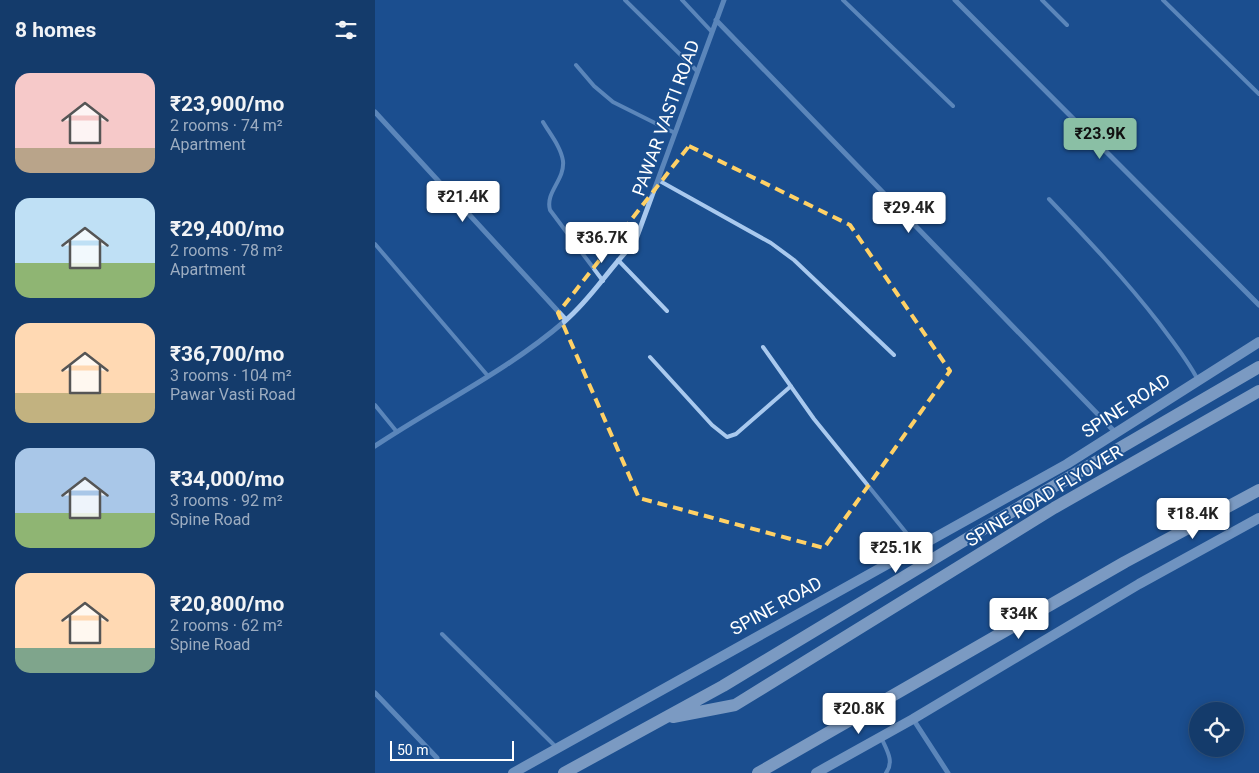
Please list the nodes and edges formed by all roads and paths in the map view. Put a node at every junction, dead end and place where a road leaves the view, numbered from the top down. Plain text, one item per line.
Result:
1 (625, 0) edge
2 (682, 0) edge
3 (724, 0) edge
4 (843, 0) edge
5 (955, 0) edge
6 (1042, 0) edge
7 (1163, 0) edge
8 (716, 20) junction
9 (1067, 26) dead end
10 (712, 32) junction
11 (576, 65) dead end
12 (697, 71) junction
13 (1259, 94) edge
14 (953, 106) dead end
15 (375, 112) edge
16 (543, 122) dead end
17 (675, 133) junction
18 (658, 180) junction
19 (1049, 199) dead end
20 (375, 244) edge
21 (618, 260) junction
22 (603, 281) junction
23 (1259, 305) edge
24 (667, 311) dead end
25 (566, 320) junction
26 (1259, 342) edge
27 (763, 347) dead end
28 (894, 355) dead end
29 (650, 357) dead end
30 (1259, 367) edge
31 (488, 376) junction
32 (1198, 381) junction
33 (791, 386) junction
34 (1259, 391) edge
35 (375, 405) edge
36 (397, 432) junction
37 (1116, 433) junction
38 (375, 446) edge
39 (1259, 490) edge
40 (1259, 518) edge
41 (918, 548) junction
42 (442, 634) dead end
43 (375, 693) edge
44 (661, 719) junction
45 (913, 719) junction
46 (881, 737) junction
47 (557, 748) junction
48 (437, 758) dead end
49 (821, 772) edge
50 (513, 773) edge
51 (564, 773) edge
52 (758, 773) edge
53 (886, 773) edge
54 (948, 773) edge

1 - 12 lane
2 - 10 lane
3 - 8 street, PAWAR VASTI ROAD
4 - 14 lane
5 - 23 street
6 - 9 lane
7 - 13 lane
8 - 10 street, PAWAR VASTI ROAD
8 - 37 street
10 - 12 street, PAWAR VASTI ROAD
11 - 17 lane
12 - 17 street, PAWAR VASTI ROAD
15 - 25 street
16 - 22 lane
17 - 18 street, PAWAR VASTI ROAD
18 - 21 street, PAWAR VASTI ROAD
18 - 28 lane
19 - 32 lane
20 - 31 lane
21 - 22 street, PAWAR VASTI ROAD
21 - 24 lane
22 - 25 street, PAWAR VASTI ROAD
25 - 31 street, PAWAR VASTI ROAD
26 - 32 street, SPINE ROAD
27 - 33 lane
29 - 33 lane
30 - 44 main road, SPINE ROAD
31 - 36 street, PAWAR VASTI ROAD
32 - 37 street, SPINE ROAD
33 - 41 lane
34 - 44 main road, SPINE ROAD FLYOVER
35 - 36 lane
36 - 38 street, PAWAR VASTI ROAD
37 - 41 street, SPINE ROAD
39 - 52 main road
40 - 45 street
41 - 47 street, SPINE ROAD
42 - 47 lane
43 - 48 street
44 - 51 main road, SPINE ROAD
45 - 46 street
45 - 54 street
46 - 49 street
46 - 53 lane
47 - 50 street, SPINE ROAD

